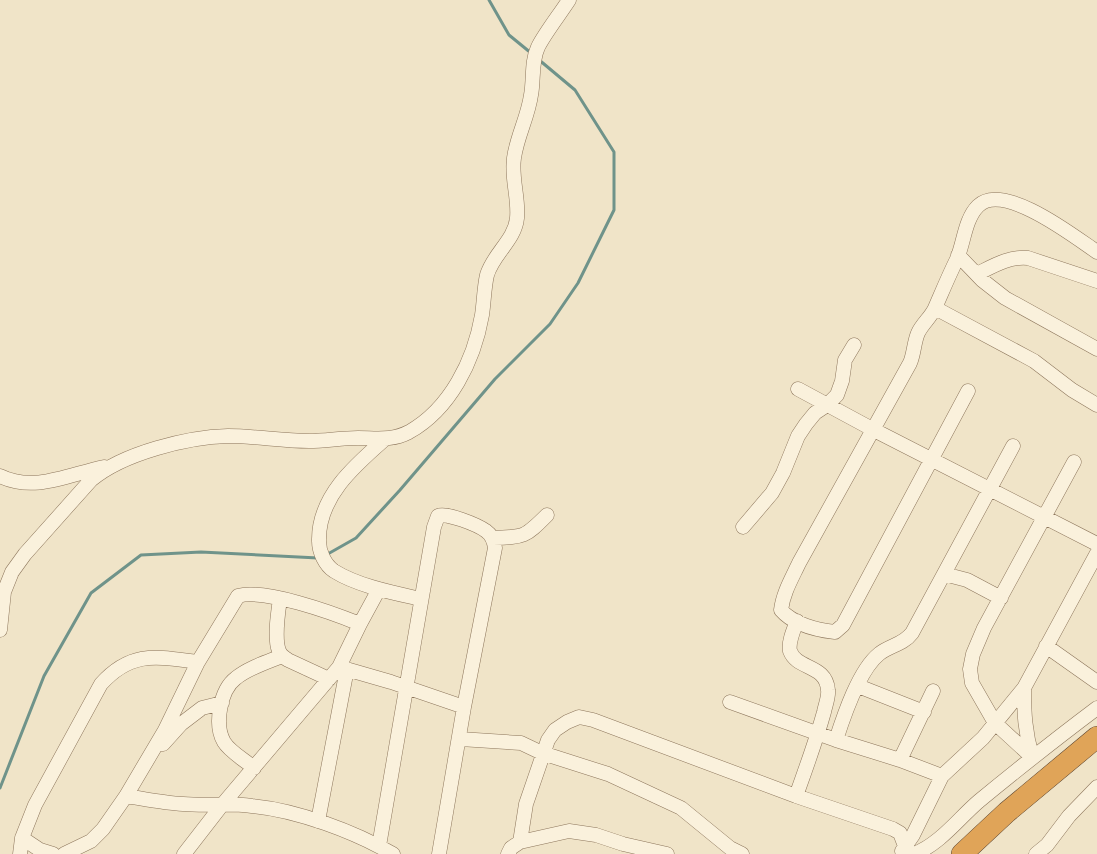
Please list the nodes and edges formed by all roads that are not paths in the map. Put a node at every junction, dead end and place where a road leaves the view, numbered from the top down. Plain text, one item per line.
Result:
1 (569, 0) edge
2 (1097, 252) edge
3 (958, 255) junction
4 (977, 274) junction
5 (1097, 281) edge
6 (935, 308) junction
7 (854, 345) dead end
8 (1097, 349) edge
9 (798, 389) dead end
10 (968, 391) dead end
11 (827, 404) junction
12 (1097, 405) edge
13 (874, 430) junction
14 (385, 439) junction
15 (1013, 446) dead end
16 (931, 459) junction
17 (1074, 462) dead end
18 (112, 465) junction
19 (0, 476) edge
20 (990, 489) junction
21 (548, 515) dead end
22 (1045, 518) junction
23 (744, 527) dead end
24 (493, 538) junction
25 (1097, 544) edge
26 (1097, 553) edge
27 (944, 574) junction
28 (379, 589) junction
29 (1001, 598) junction
30 (280, 599) junction
31 (421, 599) junction
32 (797, 621) junction
33 (360, 624) junction
34 (0, 630) edge
35 (1046, 646) junction
36 (282, 656) junction
37 (198, 662) junction
38 (343, 668) junction
39 (328, 679) junction
40 (1097, 682) edge
41 (858, 686) junction
42 (407, 688) junction
43 (1024, 688) junction
44 (933, 691) dead end
45 (730, 702) dead end
46 (222, 703) junction
47 (464, 708) junction
48 (1097, 708) edge
49 (924, 712) junction
50 (995, 723) junction
51 (818, 734) junction
52 (1097, 737) edge
53 (460, 739) junction
54 (836, 740) junction
55 (542, 753) junction
56 (1032, 756) junction
57 (900, 760) junction
58 (143, 767) junction
59 (254, 768) junction
60 (942, 776) junction
61 (1097, 786) edge
62 (126, 796) junction
63 (796, 796) junction
64 (222, 805) junction
65 (318, 821) junction
66 (22, 838) junction
67 (520, 842) junction
68 (379, 846) junction
69 (906, 851) edge
70 (642, 852) edge
71 (20, 854) edge
72 (53, 854) edge
73 (64, 854) edge
74 (184, 854) edge
75 (394, 854) edge
76 (439, 854) edge
77 (508, 854) edge
78 (666, 854) edge
79 (742, 854) edge
80 (962, 854) edge
81 (1036, 854) edge

1 - 14 street
2 - 3 street
3 - 4 street
3 - 6 street
4 - 5 street
4 - 8 street
6 - 12 street
6 - 13 street
7 - 11 street
9 - 11 street
10 - 16 street
11 - 13 street
11 - 23 street
13 - 16 street
13 - 32 street
14 - 18 street
14 - 28 street
15 - 20 street
16 - 20 street
16 - 32 street
17 - 22 street
18 - 19 street
18 - 34 street
20 - 22 street
20 - 27 street
21 - 24 street
22 - 25 street
22 - 29 street
24 - 31 street
24 - 47 street
26 - 35 street
27 - 29 street
27 - 41 street
28 - 31 street
28 - 33 street
29 - 50 street
30 - 33 street
30 - 36 street
30 - 37 street
31 - 42 street
32 - 51 street
33 - 38 street
35 - 40 street
35 - 43 street
36 - 39 street
36 - 46 street
37 - 58 street
37 - 66 street
38 - 39 street
38 - 42 street
38 - 65 street
39 - 59 street
41 - 49 street
41 - 54 street
42 - 47 street
42 - 68 street
43 - 50 street
43 - 56 street
44 - 49 street
45 - 51 street
46 - 58 street
46 - 59 street
47 - 53 street
48 - 56 street
49 - 57 street
50 - 56 street
50 - 60 street
51 - 54 street
51 - 63 street
52 - 80 highway
53 - 55 street
53 - 76 street
54 - 57 street
55 - 63 street
55 - 67 street
55 - 79 street
56 - 69 street
57 - 60 street
58 - 62 street
59 - 64 street
60 - 69 street
61 - 81 street
62 - 64 street
62 - 73 street
63 - 69 street
64 - 65 street
64 - 74 street
65 - 68 street
66 - 71 street
66 - 72 street
67 - 70 street
67 - 77 street
68 - 75 street
70 - 78 street

